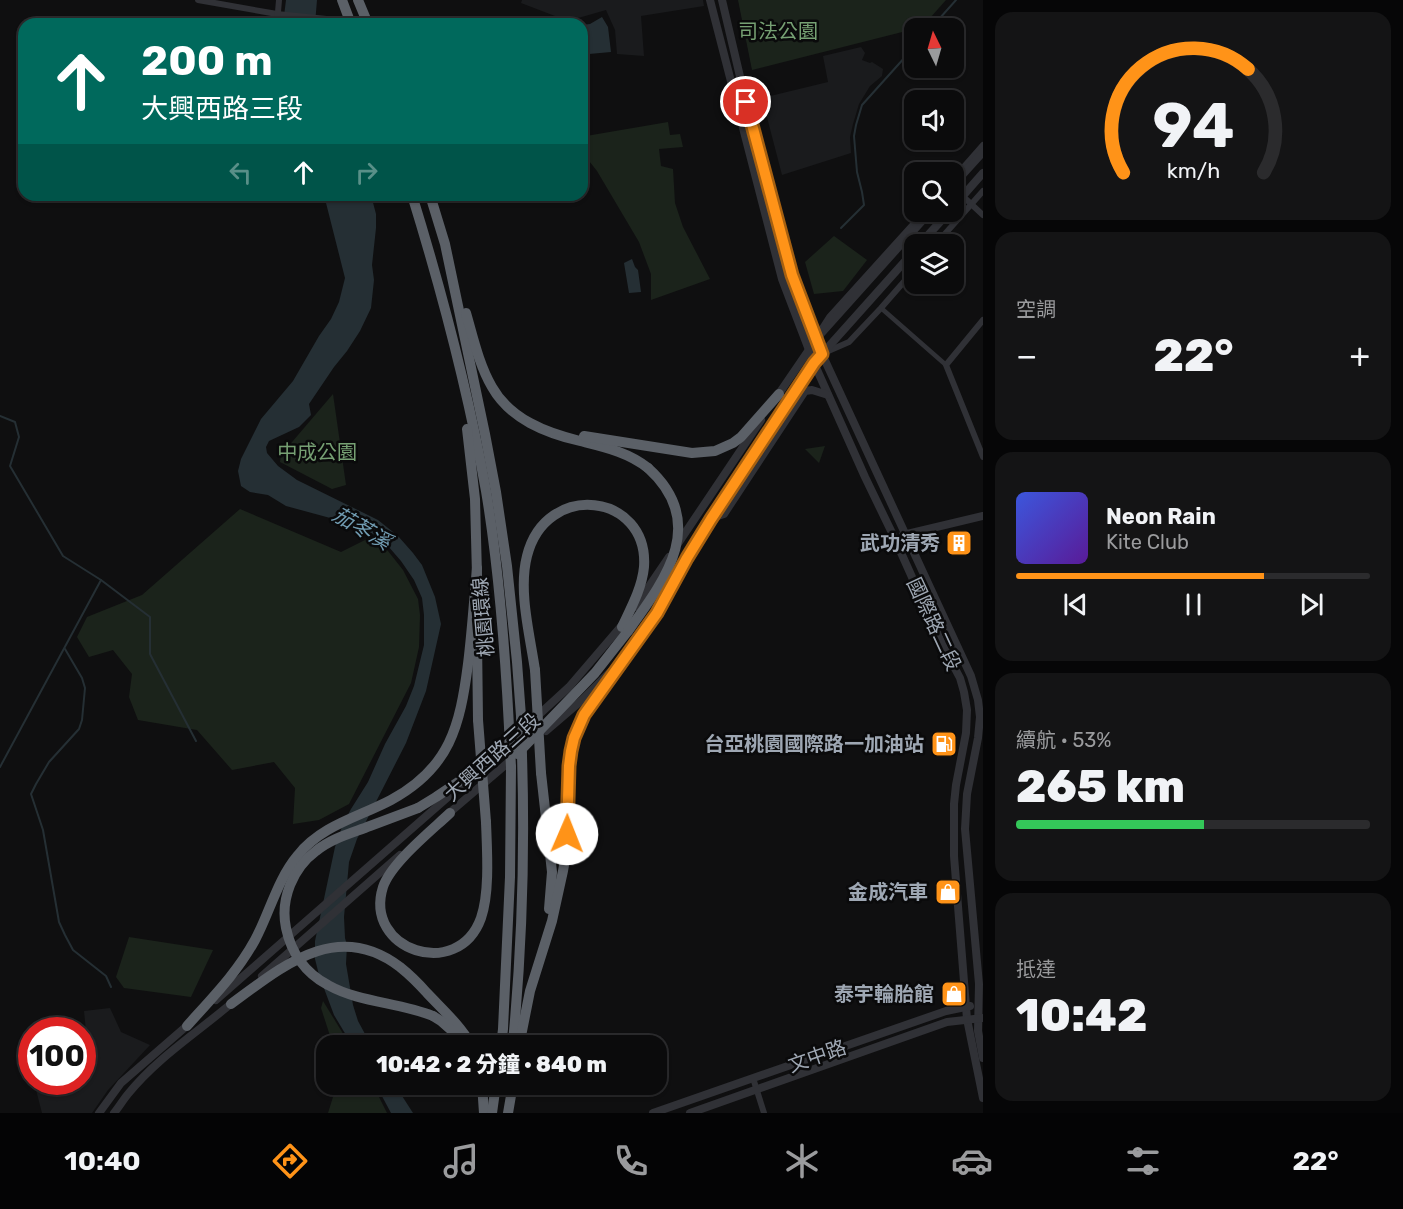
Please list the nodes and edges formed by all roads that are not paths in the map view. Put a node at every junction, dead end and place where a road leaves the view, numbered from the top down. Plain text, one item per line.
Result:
1 (198, 0) edge
2 (279, 0) edge
3 (342, 0) edge
4 (358, 0) edge
5 (710, 0) edge
6 (722, 0) edge
7 (277, 14) junction
8 (277, 18) edge
9 (321, 18) edge
10 (349, 18) edge
11 (366, 18) edge
12 (983, 145) edge
13 (983, 152) edge
14 (762, 162) junction
15 (752, 164) junction
16 (964, 167) edge
17 (983, 173) edge
18 (964, 174) edge
19 (983, 191) edge
20 (964, 195) edge
21 (964, 197) edge
22 (414, 201) edge
23 (432, 201) edge
24 (971, 204) junction
25 (983, 214) edge
26 (915, 222) edge
27 (921, 222) edge
28 (940, 222) edge
29 (929, 234) edge
30 (945, 234) edge
31 (904, 262) edge
32 (904, 282) edge
33 (461, 306) junction
34 (881, 308) junction
35 (983, 320) edge
36 (817, 338) junction
37 (809, 350) junction
38 (822, 354) junction
39 (458, 363) junction
40 (814, 363) junction
41 (946, 365) junction
42 (779, 394) junction
43 (828, 395) junction
44 (526, 421) junction
45 (983, 457) edge
46 (983, 516) edge
47 (711, 519) junction
48 (905, 534) junction
49 (894, 537) junction
50 (477, 568) junction
51 (625, 629) junction
52 (624, 657) junction
53 (963, 747) junction
54 (980, 748) edge
55 (516, 760) junction
56 (488, 762) junction
57 (450, 813) junction
58 (538, 963) junction
59 (231, 1004) junction
60 (981, 1006) edge
61 (967, 1007) junction
62 (980, 1018) edge
63 (967, 1019) junction
64 (187, 1026) junction
65 (456, 1035) edge
66 (465, 1035) edge
67 (502, 1035) edge
68 (514, 1035) edge
69 (521, 1035) edge
70 (983, 1058) edge
71 (753, 1078) junction
72 (757, 1089) junction
73 (483, 1095) edge
74 (494, 1095) edge
75 (509, 1095) edge
76 (983, 1098) edge
77 (99, 1113) edge
78 (114, 1113) edge
79 (484, 1113) edge
80 (492, 1113) edge
81 (507, 1113) edge
82 (653, 1113) edge
83 (690, 1113) edge
84 (764, 1113) edge

1 - 7 street
2 - 7 street
3 - 10 highway, bridge
4 - 11 highway, bridge
5 - 15 street, 國際路二段
6 - 14 street, 國際路二段
7 - 8 street
7 - 9 street
12 - 16 street
13 - 18 street
14 - 15 street
14 - 36 street, 國際路二段
15 - 37 street, 國際路二段
17 - 20 street
19 - 24 street
21 - 24 street
22 - 39 highway, 桃園環線
23 - 33 highway
24 - 25 street
24 - 30 street
26 - 36 street, 大興西路三段
27 - 36 street, 大興西路三段
28 - 29 street
31 - 38 street, 大興西路三段
32 - 34 street, 大興西路三段
33 - 44 highway
33 - 55 highway, 桃園環線, bridge
34 - 38 street, 大興西路三段
34 - 41 street
35 - 41 street
36 - 37 street, 大興西路三段
36 - 38 street, 國際路二段
37 - 40 street, 國際路二段
37 - 42 street, 大興西路三段
38 - 40 street, 大興西路三段
38 - 48 street, 國際路二段
39 - 50 highway
39 - 55 highway, 桃園環線, bridge
40 - 43 street, 國際路二段
40 - 47 street, 大興西路三段
41 - 45 street
42 - 44 highway
42 - 51 street, 大興西路三段
43 - 47 street
43 - 49 street, 國際路二段
44 - 51 highway, bridge
46 - 48 street
47 - 52 street, 大興西路三段
48 - 49 street
48 - 54 street, 國際路二段
49 - 53 street, 國際路二段
50 - 57 highway, bridge
50 - 64 highway
51 - 55 highway
51 - 56 street, 大興西路三段
51 - 58 highway, bridge
52 - 55 street, 大興西路三段
52 - 58 highway
53 - 54 street
53 - 61 street, 國際路二段
54 - 60 street, 國際路二段
55 - 57 street, 大興西路三段
55 - 67 highway, 桃園環線
55 - 68 highway, 桃園環線
56 - 64 street, 大興西路三段
56 - 65 highway, bridge
57 - 59 street, 大興西路三段
58 - 69 highway
59 - 66 highway
59 - 78 street, 大興西路三段
60 - 61 street, 文中路
60 - 62 street, 國際路二段
61 - 63 street, 國際路二段
61 - 71 street, 文中路
62 - 63 street, 文中路
62 - 70 street, 國際路二段
63 - 72 street, 文中路
63 - 76 street, 國際路二段
64 - 77 street, 大興西路三段
71 - 72 street
71 - 82 street, 文中路
72 - 83 street, 文中路
72 - 84 street
73 - 79 highway
74 - 80 highway
75 - 81 highway

